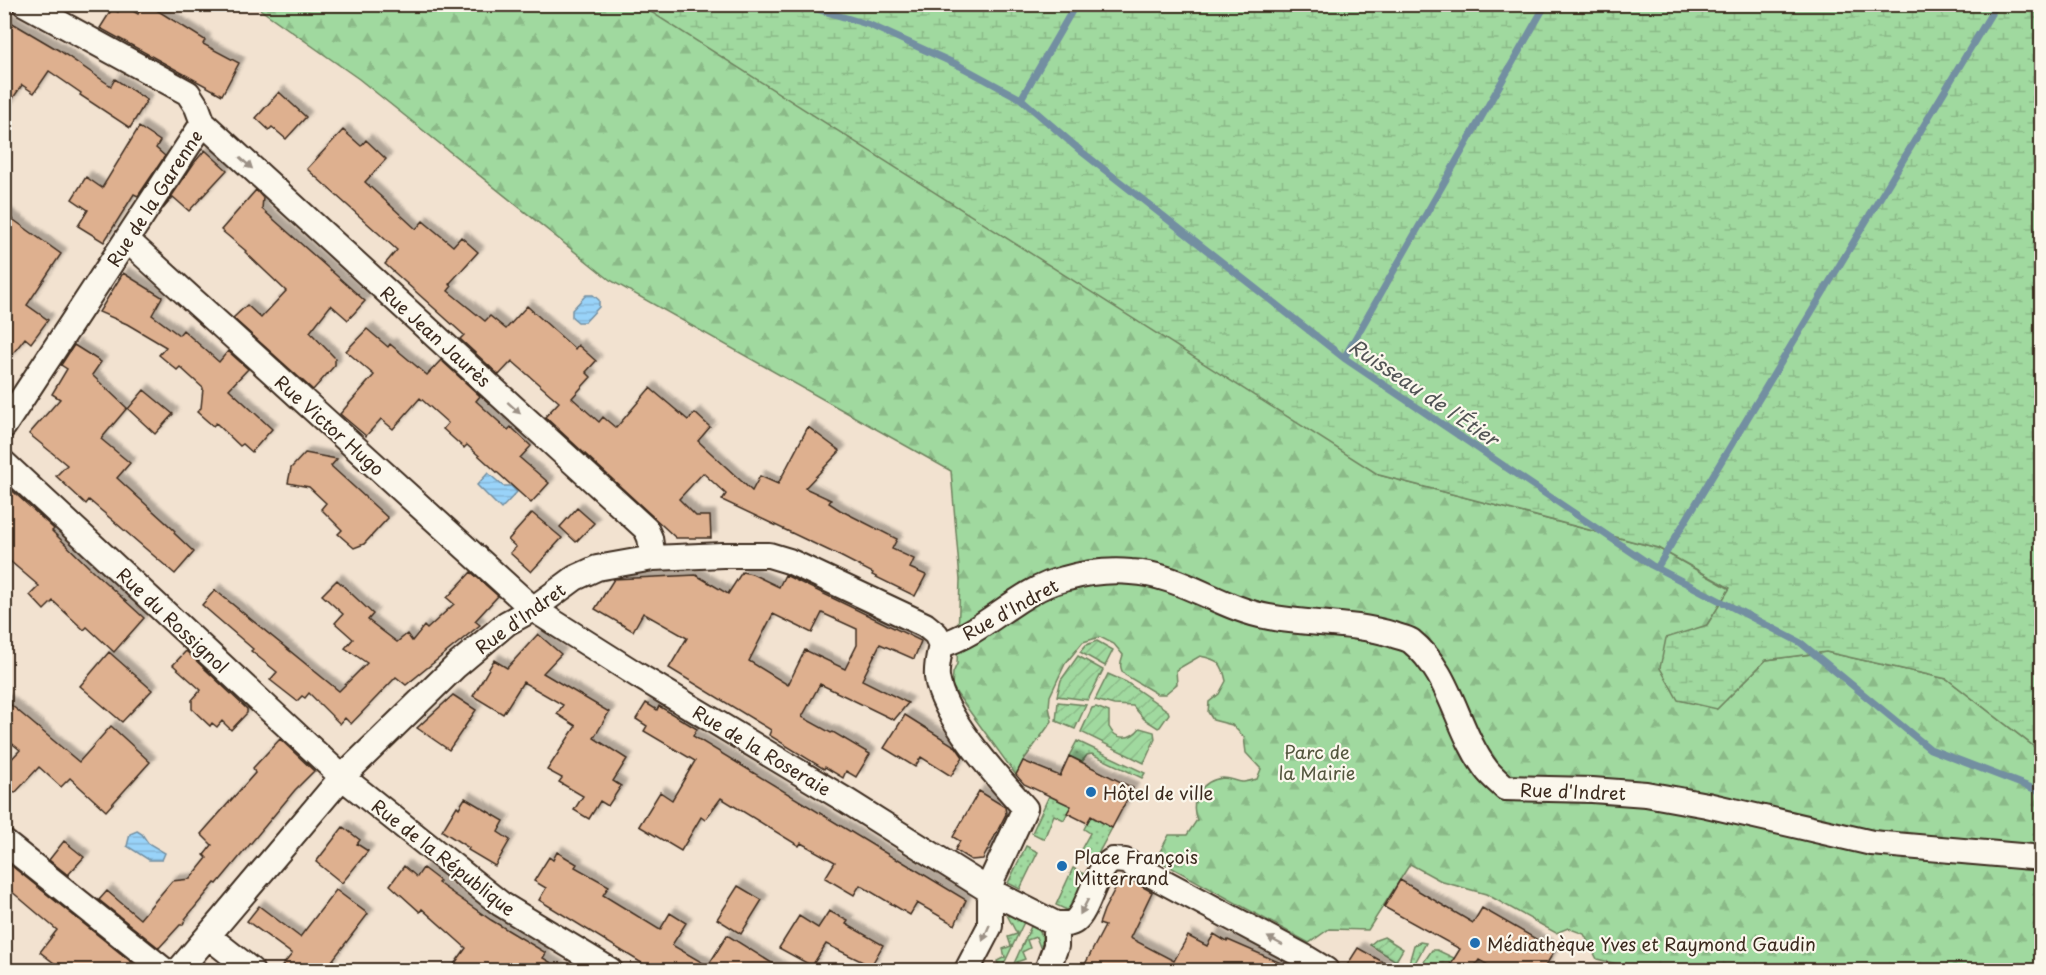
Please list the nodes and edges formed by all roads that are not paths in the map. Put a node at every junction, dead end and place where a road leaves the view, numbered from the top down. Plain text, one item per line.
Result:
1 (25, 4) edge
2 (203, 123) junction
3 (127, 240) junction
4 (4, 426) edge
5 (4, 463) edge
6 (653, 558) junction
7 (533, 609) junction
8 (941, 645) junction
9 (342, 777) junction
10 (4, 842) edge
11 (2042, 858) edge
12 (990, 891) junction
13 (1056, 924) junction
14 (208, 936) junction
15 (164, 970) edge
16 (179, 970) edge
17 (252, 970) edge
18 (610, 970) edge
19 (967, 970) edge
20 (1047, 970) edge
21 (1326, 970) edge

1 - 2 street, Rue de la Garenne
2 - 3 street, Rue de la Garenne
2 -> 6 street, Rue Jean Jaurès
3 - 4 street, Rue de la Garenne
3 - 7 street, Rue Victor Hugo
5 - 9 street, Rue du Rossignol
6 - 7 street, Rue d'Indret
6 - 8 street, Rue d'Indret
7 - 9 street, Rue d'Indret
7 - 12 street, Rue de la Roseraie
8 - 11 street, Rue d'Indret
8 - 12 street
9 - 14 street, Rue d'Indret
9 - 18 street, Rue de la République
10 - 15 street
12 - 13 street
12 -> 19 street
13 - 20 street
21 -> 13 street
14 - 16 street, Rue d'Indret
14 - 17 street

